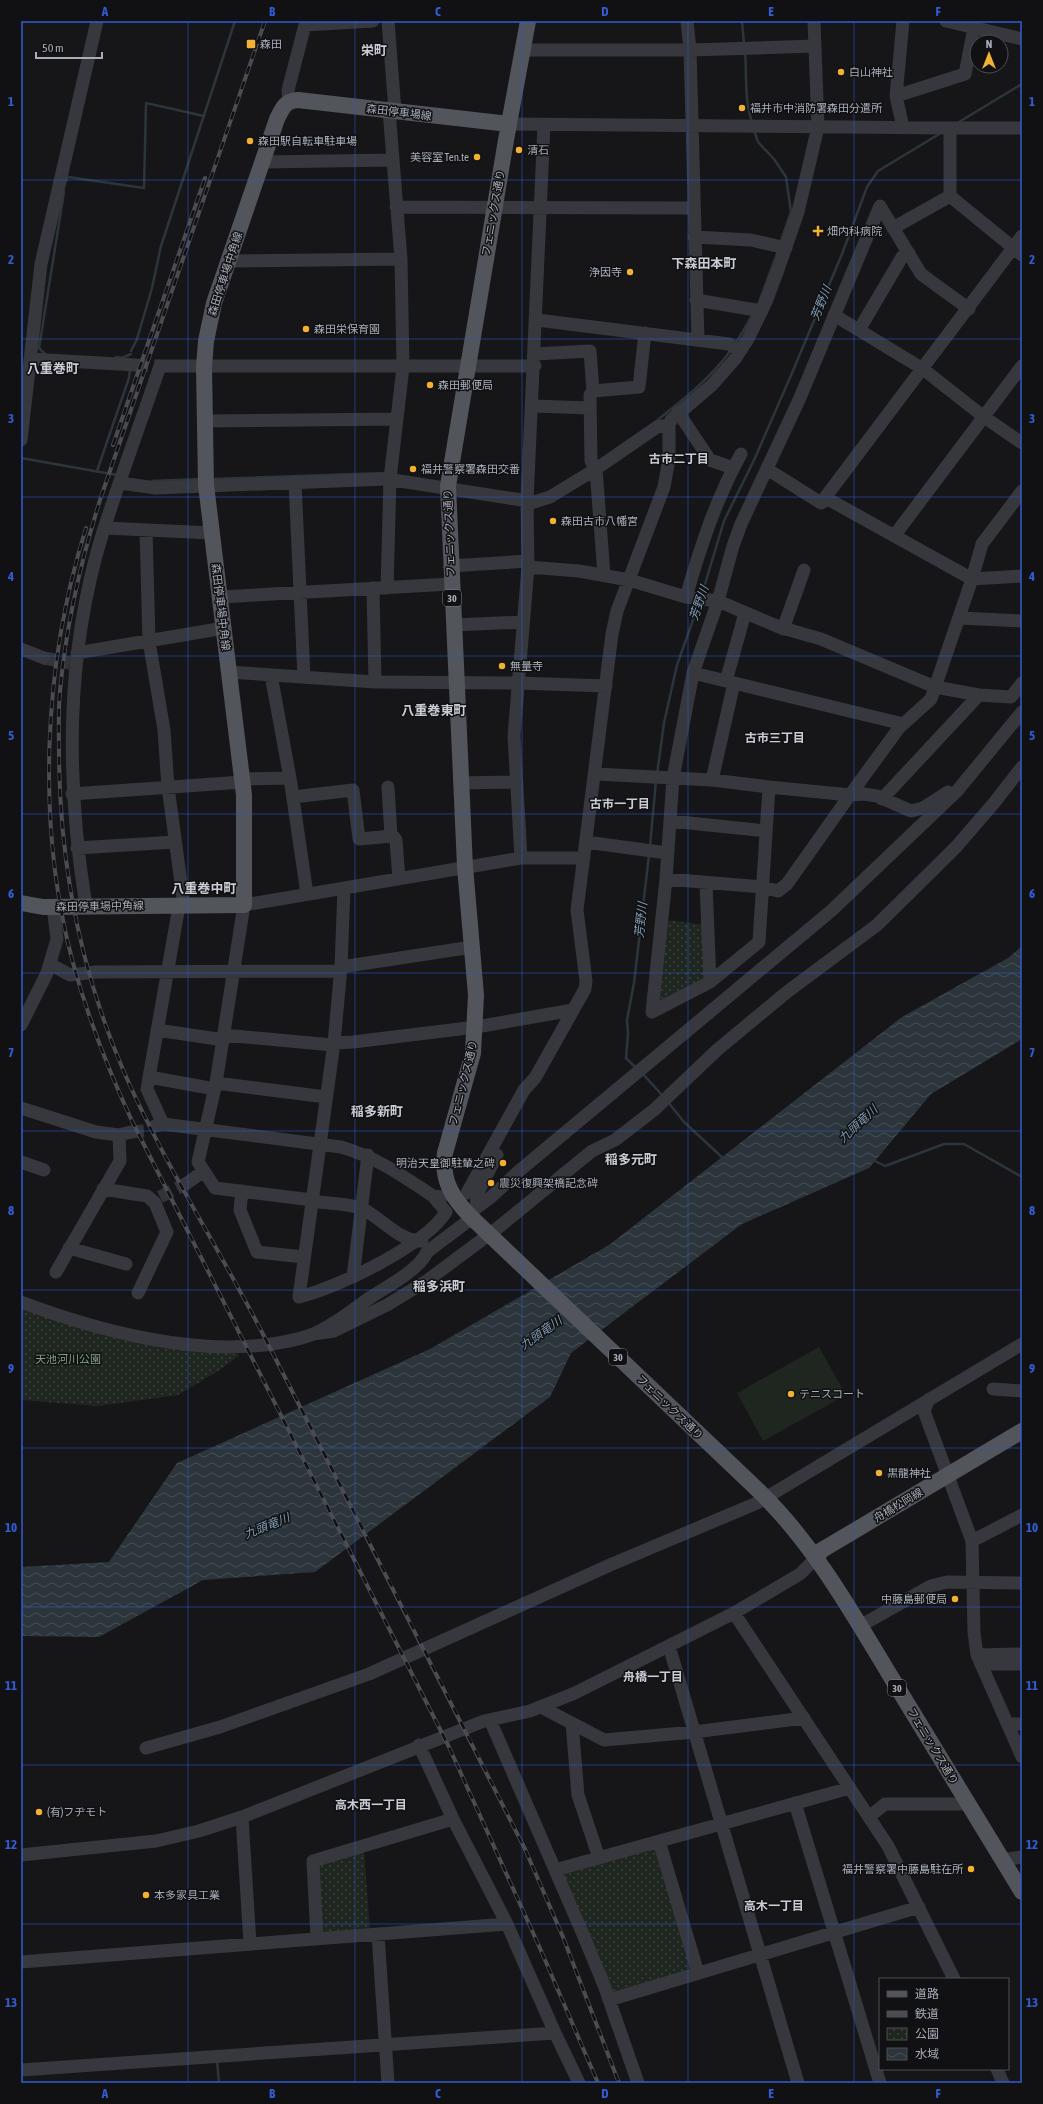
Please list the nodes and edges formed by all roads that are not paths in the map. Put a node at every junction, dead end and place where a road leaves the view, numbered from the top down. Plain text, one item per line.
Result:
1 (97, 21) edge
2 (373, 21) edge
3 (388, 21) edge
4 (528, 21) edge
5 (687, 21) edge
6 (814, 21) edge
7 (903, 21) edge
8 (946, 21) edge
9 (974, 28) junction
10 (1022, 39) edge
11 (815, 46) junction
12 (523, 50) junction
13 (690, 50) junction
14 (896, 96) junction
15 (289, 100) junction
16 (392, 111) junction
17 (509, 124) junction
18 (544, 125) junction
19 (690, 126) junction
20 (818, 127) junction
21 (903, 127) junction
22 (950, 128) junction
23 (1022, 128) edge
24 (393, 160) junction
25 (262, 162) junction
26 (950, 196) junction
27 (396, 206) junction
28 (495, 206) junction
29 (541, 207) junction
30 (693, 208) junction
31 (893, 228) junction
32 (1022, 236) edge
33 (694, 237) junction
34 (786, 248) junction
35 (1018, 251) edge
36 (908, 253) junction
37 (401, 260) junction
38 (228, 261) junction
39 (696, 300) junction
40 (969, 309) junction
41 (762, 311) junction
42 (834, 315) junction
43 (537, 320) junction
44 (859, 330) junction
45 (645, 333) junction
46 (698, 340) junction
47 (740, 351) junction
48 (27, 356) edge
49 (535, 360) junction
50 (135, 365) tunnel mouth
51 (1022, 366) edge
52 (204, 367) junction
53 (403, 367) junction
54 (467, 367) junction
55 (923, 370) junction
56 (593, 392) junction
57 (532, 406) junction
58 (590, 408) junction
59 (678, 412) junction
60 (984, 417) junction
61 (397, 419) junction
62 (204, 421) junction
63 (669, 425) junction
64 (21, 440) edge
65 (1022, 444) edge
66 (741, 454) dead end
67 (733, 468) junction
68 (596, 470) junction
69 (767, 470) junction
70 (390, 479) junction
71 (206, 480) junction
72 (295, 482) junction
73 (120, 483) junction
74 (448, 489) junction
75 (1022, 491) edge
76 (826, 498) junction
77 (527, 501) junction
78 (105, 528) junction
79 (146, 530) junction
80 (212, 534) junction
81 (894, 536) junction
82 (528, 564) junction
83 (450, 566) junction
84 (804, 570) dead end
85 (604, 576) junction
86 (1022, 576) edge
87 (629, 580) junction
88 (972, 580) junction
89 (451, 584) junction
90 (372, 588) junction
91 (388, 588) junction
92 (302, 592) junction
93 (686, 597) junction
94 (220, 598) junction
95 (718, 601) junction
96 (745, 612) junction
97 (959, 618) junction
98 (1022, 621) edge
99 (523, 622) junction
100 (453, 626) junction
101 (224, 628) junction
102 (783, 629) junction
103 (149, 641) junction
104 (21, 649) edge
105 (44, 658) tunnel mouth
106 (74, 660) junction
107 (229, 672) junction
108 (693, 673) junction
109 (271, 675) junction
110 (304, 677) junction
111 (375, 682) junction
112 (730, 682) junction
113 (518, 683) junction
114 (1022, 683) edge
115 (456, 684) junction
116 (606, 686) junction
117 (935, 687) junction
118 (979, 695) junction
119 (1022, 712) edge
120 (904, 724) junction
121 (1022, 767) edge
122 (596, 774) junction
123 (290, 778) junction
124 (673, 778) junction
125 (242, 780) junction
126 (712, 780) junction
127 (517, 782) junction
128 (460, 783) junction
129 (388, 786) dead end
130 (168, 787) junction
131 (769, 787) junction
132 (957, 791) junction
133 (72, 794) junction
134 (850, 795) junction
135 (293, 797) junction
136 (882, 799) junction
137 (670, 821) junction
138 (766, 831) junction
139 (391, 836) junction
140 (175, 842) junction
141 (586, 842) junction
142 (77, 848) junction
143 (667, 853) junction
144 (522, 858) junction
145 (584, 858) junction
146 (465, 867) junction
147 (399, 878) junction
148 (666, 879) junction
149 (706, 883) junction
150 (763, 887) junction
151 (344, 888) junction
152 (307, 894) junction
153 (21, 903) edge
154 (181, 905) junction
155 (244, 905) junction
156 (86, 906) junction
157 (53, 907) junction
158 (472, 947) junction
159 (50, 964) junction
160 (341, 969) junction
161 (167, 972) junction
162 (234, 973) junction
163 (710, 982) junction
164 (573, 1010) junction
165 (21, 1025) edge
166 (476, 1027) junction
167 (157, 1030) junction
168 (224, 1037) junction
169 (333, 1044) junction
170 (149, 1077) junction
171 (534, 1078) junction
172 (216, 1086) junction
173 (326, 1097) junction
174 (21, 1108) edge
175 (206, 1130) junction
176 (319, 1143) junction
177 (368, 1155) junction
178 (21, 1162) edge
179 (44, 1170) dead end
180 (204, 1171) junction
181 (187, 1183) tunnel mouth
182 (103, 1189) junction
183 (242, 1191) junction
184 (467, 1193) dead end
185 (312, 1200) junction
186 (362, 1208) junction
187 (470, 1218) junction
188 (415, 1241) junction
189 (69, 1248) junction
190 (304, 1257) junction
191 (126, 1264) dead end
192 (56, 1272) dead end
193 (354, 1276) junction
194 (138, 1293) dead end
195 (21, 1302) edge
196 (313, 1334) junction
197 (1022, 1344) edge
198 (992, 1389) dead end
199 (1022, 1391) edge
200 (929, 1399) junction
201 (1022, 1430) edge
202 (947, 1476) junction
203 (763, 1495) junction
204 (1022, 1515) edge
205 (972, 1541) junction
206 (817, 1557) junction
207 (972, 1583) junction
208 (1022, 1584) edge
209 (734, 1613) junction
210 (860, 1626) junction
211 (669, 1646) junction
212 (1022, 1654) edge
213 (979, 1659) junction
214 (1022, 1664) edge
215 (541, 1707) junction
216 (804, 1718) junction
217 (490, 1720) junction
218 (572, 1723) junction
219 (1008, 1724) junction
220 (1022, 1724) edge
221 (694, 1732) junction
222 (419, 1745) junction
223 (146, 1748) dead end
224 (1022, 1757) edge
225 (850, 1788) junction
226 (795, 1803) junction
227 (968, 1804) junction
228 (242, 1817) junction
229 (869, 1817) junction
230 (453, 1820) junction
231 (721, 1824) junction
232 (659, 1841) junction
233 (21, 1855) edge
234 (1022, 1856) edge
235 (599, 1858) junction
236 (1002, 1860) junction
237 (555, 1870) junction
238 (1022, 1892) edge
239 (919, 1907) junction
240 (507, 1924) junction
241 (835, 1932) junction
242 (378, 1934) junction
243 (318, 1938) junction
244 (250, 1944) junction
245 (759, 1955) junction
246 (21, 1962) edge
247 (698, 1973) junction
248 (954, 1978) edge
249 (609, 2000) junction
250 (554, 2034) junction
251 (385, 2045) junction
252 (21, 2070) edge
253 (998, 2070) edge
254 (388, 2083) edge
255 (579, 2083) edge
256 (638, 2083) edge
257 (798, 2083) edge
258 (880, 2083) edge
259 (1004, 2083) edge

1 - 48 street
2 - 15 street
3 - 16 street
4 - 12 main road, フェニックス通り / 30
5 - 13 street
6 - 11 street
7 - 14 street
8 - 9 street
9 - 10 street
9 - 14 street
11 - 13 street
11 - 20 street
12 - 13 street
12 - 17 main road, フェニックス通り / 30
13 - 19 street
14 - 21 street
15 - 16 main road, 森田停車場線
15 - 25 main road, 森田停車場中角線
16 - 17 main road, 森田停車場線
16 - 24 street
17 - 18 street
17 - 28 main road, フェニックス通り / 30
18 - 19 street
18 - 29 street
19 - 20 street
19 - 30 street
20 - 21 street
20 - 34 street
21 - 22 street
22 - 23 street
22 - 26 street
24 - 25 street
24 - 27 street
25 - 38 main road, 森田停車場中角線
26 - 31 street
26 - 35 street
27 - 28 street
27 - 37 street
28 - 29 street
28 - 54 main road, フェニックス通り / 30
29 - 30 street
29 - 43 street
30 - 33 street
31 - 36 street
31 - 42 street
32 - 35 street
33 - 34 street
33 - 39 street
34 - 41 street
35 - 40 street
36 - 40 street
36 - 44 street
37 - 38 street
37 - 53 street
38 - 52 main road, 森田停車場中角線
39 - 41 street
39 - 46 street
40 - 55 street
41 - 47 street
42 - 44 street
42 - 69 street
43 - 45 street
43 - 49 street
44 - 55 street
45 - 46 street
45 - 56 street
46 - 47 street
47 - 59 street
48 - 50 street
48 - 64 street
49 - 54 street
49 - 56 street
49 - 57 street
51 - 60 street
52 - 53 street
52 - 62 main road, 森田停車場中角線
52 - 73 street
53 - 54 street
53 - 61 street
54 - 74 main road, フェニックス通り / 30
55 - 60 street
55 - 76 street
56 - 58 street
57 - 58 street
57 - 77 street
58 - 68 street
59 - 63 street
59 - 67 street
60 - 65 street
60 - 81 street
61 - 62 street
61 - 70 street
62 - 71 main road, 森田停車場中角線
63 - 68 street
63 - 87 street
66 - 67 street
67 - 93 street
68 - 77 street
68 - 85 street
69 - 76 street
69 - 95 street
70 - 72 street
70 - 74 street
70 - 91 street
71 - 72 street
71 - 73 street
71 - 80 main road, 森田停車場中角線
72 - 92 street
73 - 78 street
74 - 77 street
74 - 83 main road, フェニックス通り / 30
75 - 88 street
76 - 81 street
77 - 82 street
78 - 79 street
78 - 106 street
79 - 80 street
79 - 103 street
80 - 94 main road, 森田停車場中角線
81 - 88 street
82 - 83 street
82 - 85 street
82 - 99 street
83 - 89 main road, フェニックス通り / 30
84 - 102 street
85 - 87 street
86 - 88 street
87 - 93 street
87 - 116 street
88 - 97 street
89 - 91 street
89 - 100 main road, フェニックス通り / 30
90 - 91 street
90 - 92 street
90 - 111 street
92 - 94 street
92 - 110 street
93 - 95 street
94 - 101 main road, 森田停車場中角線
95 - 96 street
95 - 108 street
96 - 102 street
96 - 112 street
97 - 98 street
97 - 117 street
99 - 100 street
99 - 113 street
100 - 115 main road, フェニックス通り / 30
101 - 103 street
101 - 107 main road, 森田停車場中角線
102 - 117 street
103 - 106 street
103 - 130 street
104 - 105 street
106 - 133 street
107 - 109 street
107 - 125 main road, 森田停車場中角線
108 - 112 street
108 - 124 street
109 - 110 street
109 - 123 street
110 - 111 street
111 - 115 street
112 - 120 street
112 - 126 street
113 - 115 street
113 - 116 street
113 - 127 street
114 - 118 street
115 - 128 main road, フェニックス通り / 30
116 - 122 street
117 - 118 street
117 - 120 street
118 - 136 street
119 - 132 street
120 - 134 street
121 - 196 street
122 - 124 street
122 - 141 street
123 - 125 street
123 - 135 street
124 - 126 street
124 - 137 street
125 - 130 street
125 - 155 main road, 森田停車場中角線
126 - 131 street
127 - 128 street
127 - 144 street
128 - 146 main road, フェニックス通り / 30
129 - 139 street
130 - 133 street
130 - 140 street
131 - 134 street
131 - 138 street
132 - 136 street
132 - 187 street
133 - 142 street
134 - 136 street
134 - 150 street
135 - 139 street
135 - 152 street
137 - 138 street
137 - 143 street
138 - 150 street
139 - 147 street
140 - 142 street
140 - 154 street
141 - 143 street
141 - 145 street
142 - 156 street
143 - 148 street
144 - 145 street
144 - 146 street
145 - 164 street
146 - 147 street
146 - 158 main road, フェニックス通り / 30
147 - 151 street
148 - 149 street
148 - 163 street
149 - 150 street
149 - 163 street
150 - 163 street
151 - 152 street
151 - 160 street
152 - 155 street
153 - 157 main road, 森田停車場中角線
154 - 155 main road, 森田停車場中角線
154 - 156 main road, 森田停車場中角線
154 - 161 street
155 - 162 street
156 - 157 main road, 森田停車場中角線
157 - 159 street
158 - 160 street
158 - 166 main road, フェニックス通り / 30
159 - 161 street
159 - 165 street
160 - 162 street
160 - 169 street
161 - 162 street
161 - 167 street
162 - 168 street
164 - 166 street
164 - 171 street
166 - 169 street
166 - 187 main road, フェニックス通り / 30
167 - 168 street
167 - 170 street
168 - 169 street
168 - 172 street
169 - 173 street
170 - 172 street
170 - 175 street
171 - 184 street
171 - 187 street
172 - 173 street
172 - 175 street
173 - 176 street
174 - 182 street
175 - 176 street
175 - 180 street
176 - 177 street
176 - 185 street
177 - 186 street
177 - 188 street
178 - 179 street
180 - 181 street
180 - 183 street
182 - 189 street
182 - 194 street
183 - 185 street
183 - 190 street
185 - 186 street
185 - 190 street
186 - 188 street
186 - 193 street
187 - 188 street
187 - 196 street
187 - 203 main road, フェニックス通り / 30
188 - 193 street
189 - 191 street
189 - 192 street
190 - 193 street
195 - 196 street
197 - 200 street
198 - 199 street
200 - 202 street
200 - 203 street
201 - 202 main road, 舟橋松岡線
202 - 205 street
202 - 206 main road, 舟橋松岡線
203 - 206 main road, フェニックス通り / 30
203 - 223 street
204 - 205 street
205 - 207 street
206 - 209 street
206 - 210 main road, フェニックス通り / 30
207 - 208 street
207 - 210 street
207 - 213 street
209 - 211 street
209 - 216 street
210 - 227 main road, フェニックス通り / 30
211 - 215 street
211 - 221 street
212 - 213 street
213 - 214 street
213 - 219 street
215 - 217 street
215 - 218 street
216 - 221 street
216 - 225 street
217 - 222 street
217 - 237 street
218 - 221 street
218 - 235 street
219 - 220 street
219 - 224 street
221 - 231 street
222 - 228 street
222 - 230 street
225 - 226 street
225 - 229 street
226 - 231 street
226 - 241 street
227 - 229 street
227 - 236 main road, フェニックス通り / 30
228 - 233 street
228 - 244 street
229 - 239 street
230 - 240 street
230 - 243 street
231 - 232 street
231 - 245 street
232 - 235 street
232 - 247 street
234 - 236 street
235 - 237 street
236 - 238 main road, フェニックス通り / 30
237 - 249 street
239 - 241 street
239 - 248 street
240 - 242 street
240 - 250 street
241 - 245 street
241 - 258 street
242 - 243 street
242 - 251 street
243 - 244 street
244 - 246 street
245 - 247 street
245 - 257 street
247 - 249 street
249 - 256 street
250 - 251 street
250 - 255 street
251 - 252 street
251 - 254 street
253 - 259 street

